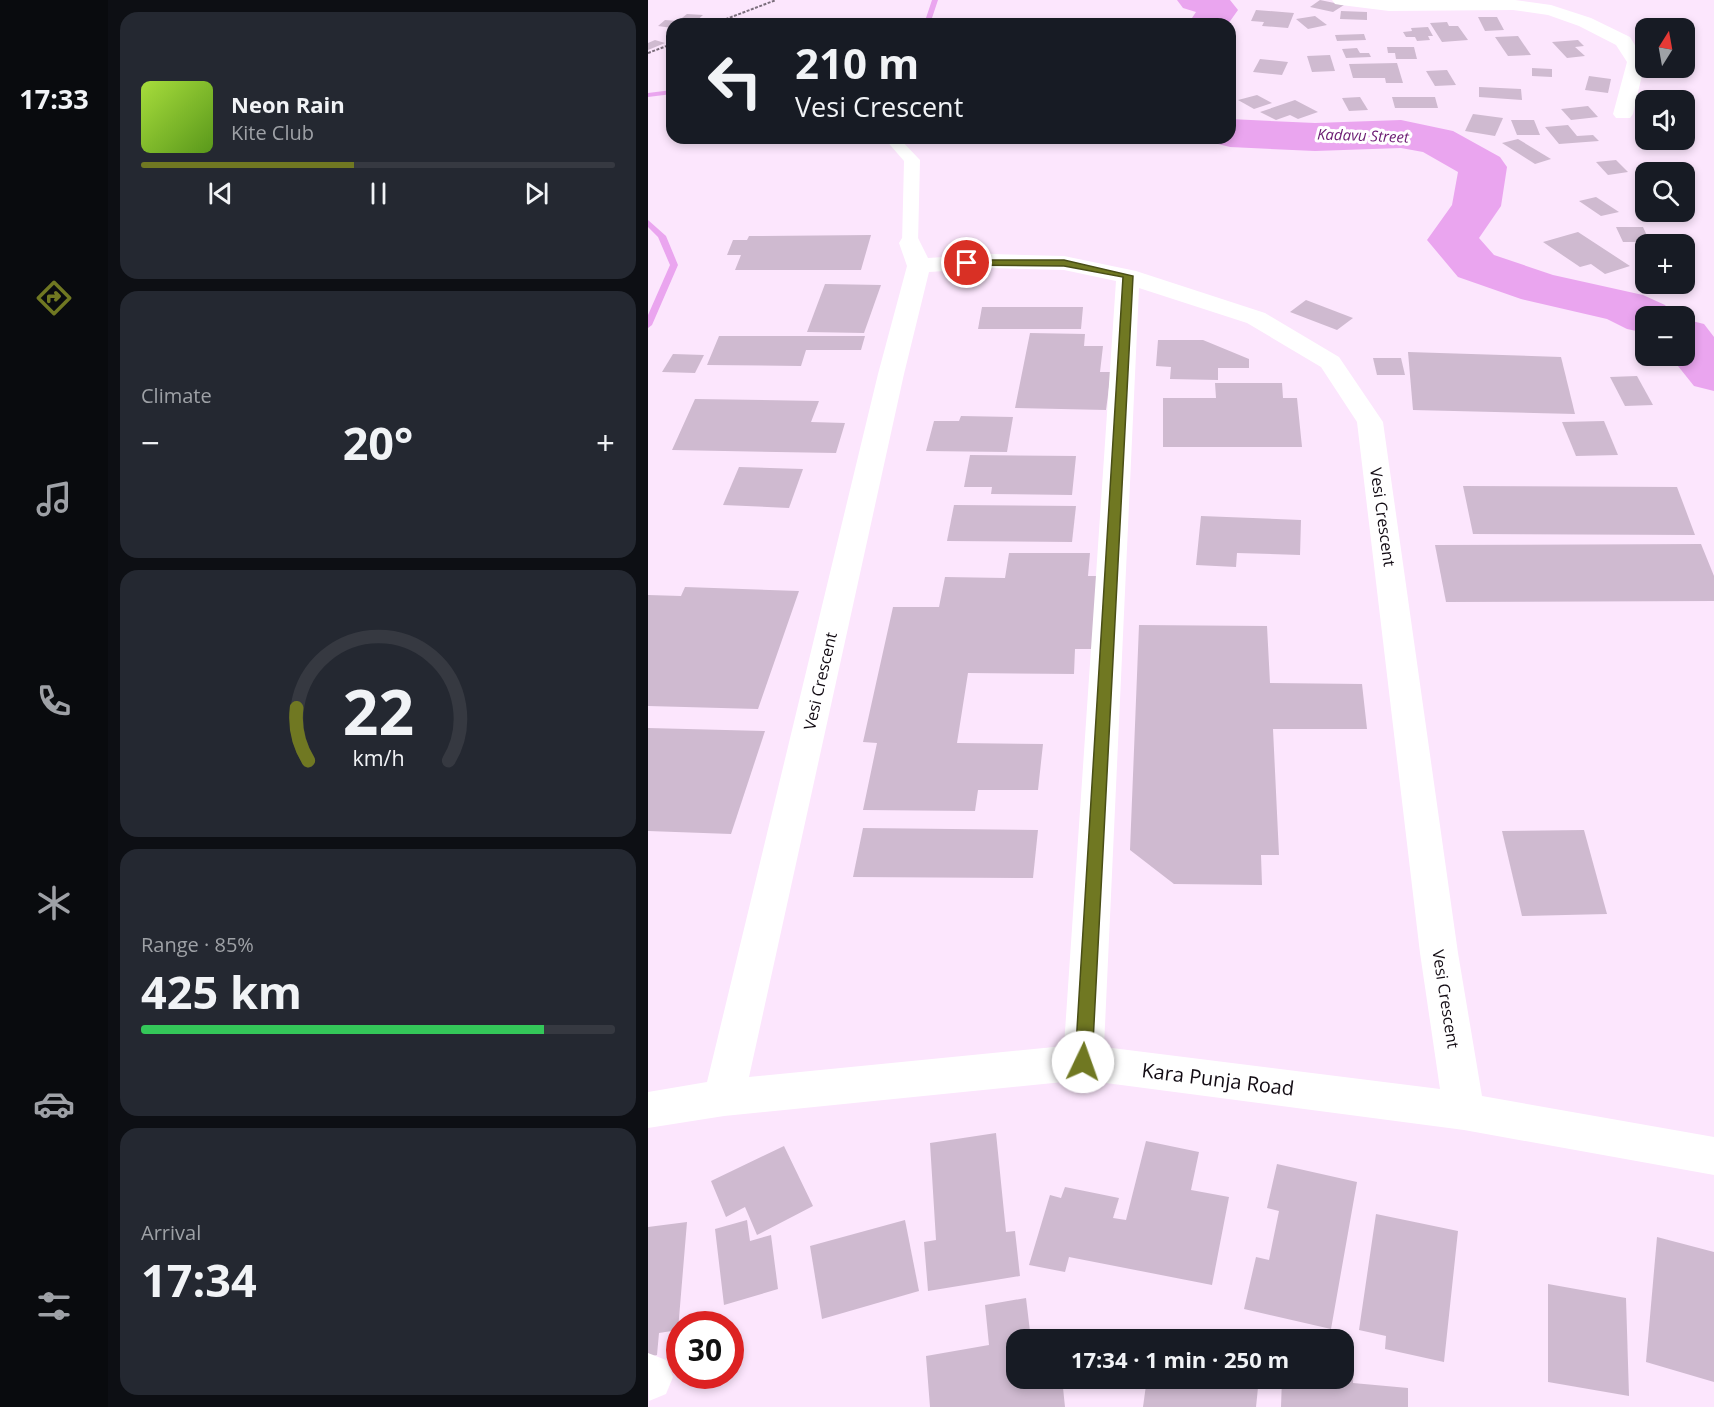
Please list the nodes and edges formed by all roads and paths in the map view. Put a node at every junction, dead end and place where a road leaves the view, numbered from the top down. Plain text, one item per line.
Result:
1 (776, 0) edge
2 (1341, 0) edge
3 (729, 18) edge
4 (666, 46) edge
5 (648, 53) edge
6 (1623, 114) dead end
7 (897, 144) edge
8 (914, 255) junction
9 (1128, 276) junction
10 (1083, 1062) junction
11 (724, 1098) junction
12 (648, 1110) edge
13 (1464, 1111) junction
14 (1714, 1156) edge

1 - 3 path
2 - 6 street
4 - 5 path
7 - 8 lane
8 - 9 street, Vesi Crescent
8 - 11 street, Vesi Crescent
9 - 10 street
9 - 13 street, Vesi Crescent
10 - 11 street, Kara Punja Road
10 - 13 street, Kara Punja Road
11 - 12 street, Kara Punja Road
13 - 14 street, Kara Punja Road

